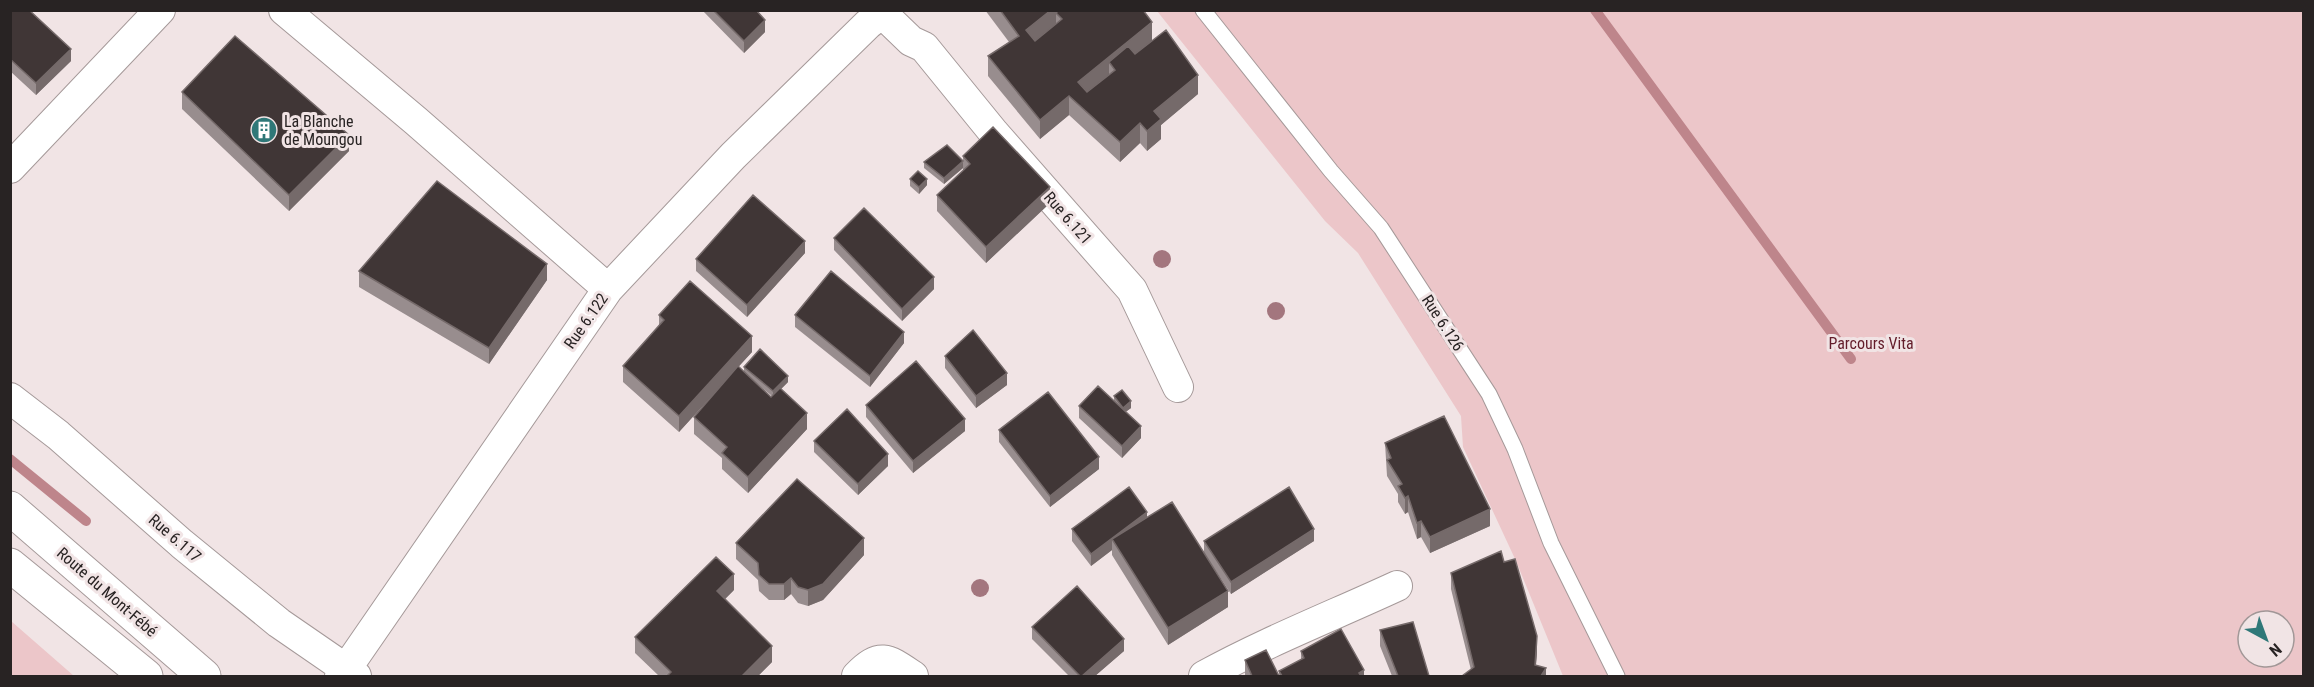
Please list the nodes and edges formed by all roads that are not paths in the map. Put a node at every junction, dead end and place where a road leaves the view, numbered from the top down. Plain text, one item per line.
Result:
1 (160, 10) edge
2 (284, 10) edge
3 (1203, 10) edge
4 (885, 13) edge
5 (10, 168) edge
6 (608, 289) junction
7 (1178, 387) dead end
8 (10, 398) edge
9 (10, 508) edge
10 (10, 565) edge
11 (1397, 586) dead end
12 (347, 674) edge
13 (146, 676) edge
14 (204, 676) edge
15 (857, 676) edge
16 (913, 676) edge
17 (1204, 676) edge
18 (1617, 676) edge

1 - 5 street
2 - 6 street
3 - 18 lane, Rue 6.126
4 - 6 street, Rue 6.122
4 - 7 street, Rue 6.121
6 - 12 street, Rue 6.122
8 - 12 street, Rue 6.117
9 - 14 street, Route du Mont-Fébé
10 - 13 street
11 - 17 street
15 - 16 street

